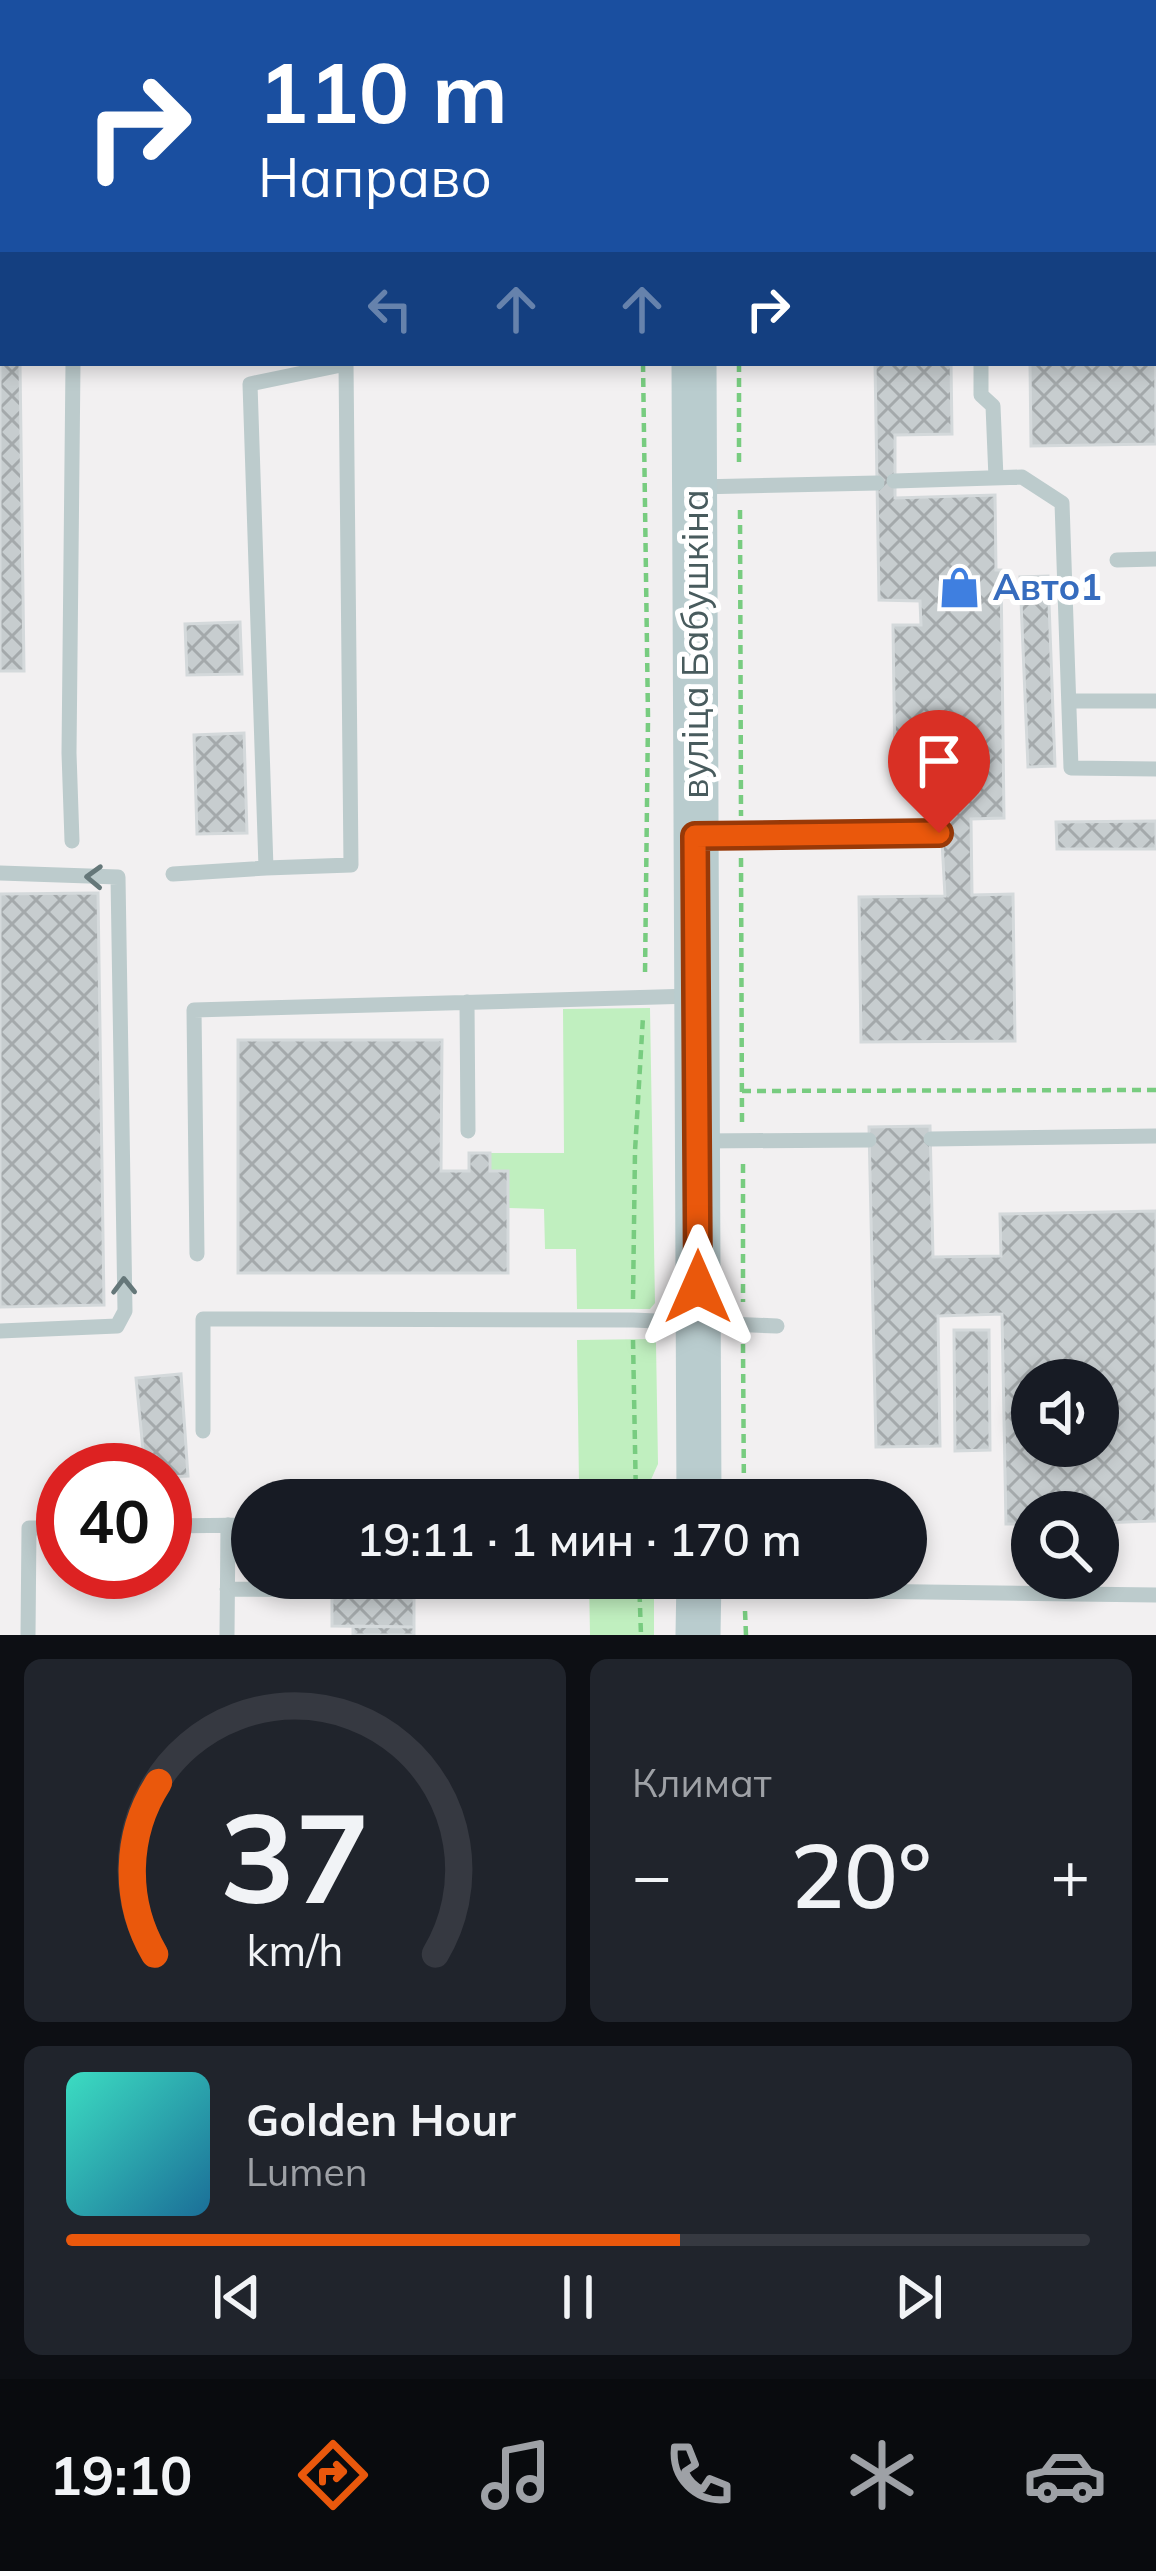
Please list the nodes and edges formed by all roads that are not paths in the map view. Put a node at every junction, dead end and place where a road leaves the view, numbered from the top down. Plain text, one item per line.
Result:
1 (74, 366) edge
2 (336, 366) edge
3 (346, 366) edge
4 (694, 366) edge
5 (980, 366) edge
6 (997, 478) junction
7 (694, 487) junction
8 (1156, 559) edge
9 (1117, 560) dead end
10 (1070, 700) junction
11 (1156, 701) edge
12 (1156, 769) edge
13 (939, 833) dead end
14 (695, 836) junction
15 (72, 841) dead end
16 (266, 868) junction
17 (0, 873) edge
18 (173, 874) dead end
19 (696, 996) junction
20 (467, 1002) junction
21 (468, 1131) dead end
22 (1156, 1136) edge
23 (931, 1139) dead end
24 (869, 1140) dead end
25 (697, 1141) junction
26 (197, 1254) dead end
27 (698, 1324) junction
28 (777, 1326) dead end
29 (0, 1331) edge
30 (203, 1431) dead end
31 (699, 1479) edge
32 (192, 1526) edge
33 (228, 1526) junction
34 (231, 1526) edge
35 (36, 1528) edge
36 (227, 1589) junction
37 (231, 1589) edge
38 (927, 1589) edge
39 (1156, 1595) edge
40 (699, 1599) edge
41 (28, 1635) edge
42 (227, 1635) edge
43 (698, 1635) edge

1 - 15 lane
2 - 16 lane
3 - 16 lane
4 - 7 street, вуліца Бабушкіна
5 - 6 lane
6 - 7 lane
6 - 10 lane
7 - 14 street, вуліца Бабушкіна
8 - 9 lane
10 - 11 lane
10 - 12 lane
13 - 14 lane
14 - 19 street, вуліца Бабушкіна
16 - 18 lane
29 -> 17 lane
19 - 20 lane
19 - 25 street, вуліца Бабушкіна
20 - 21 lane
20 - 26 lane
22 - 23 lane
24 - 25 lane
25 - 27 street, вуліца Бабушкіна
27 - 28 lane
27 - 30 lane
27 - 31 street, вуліца Бабушкіна
32 - 33 lane
33 - 34 lane
33 - 36 lane
35 - 41 lane
36 - 37 lane
36 - 42 lane
38 - 39 lane
40 - 43 street

